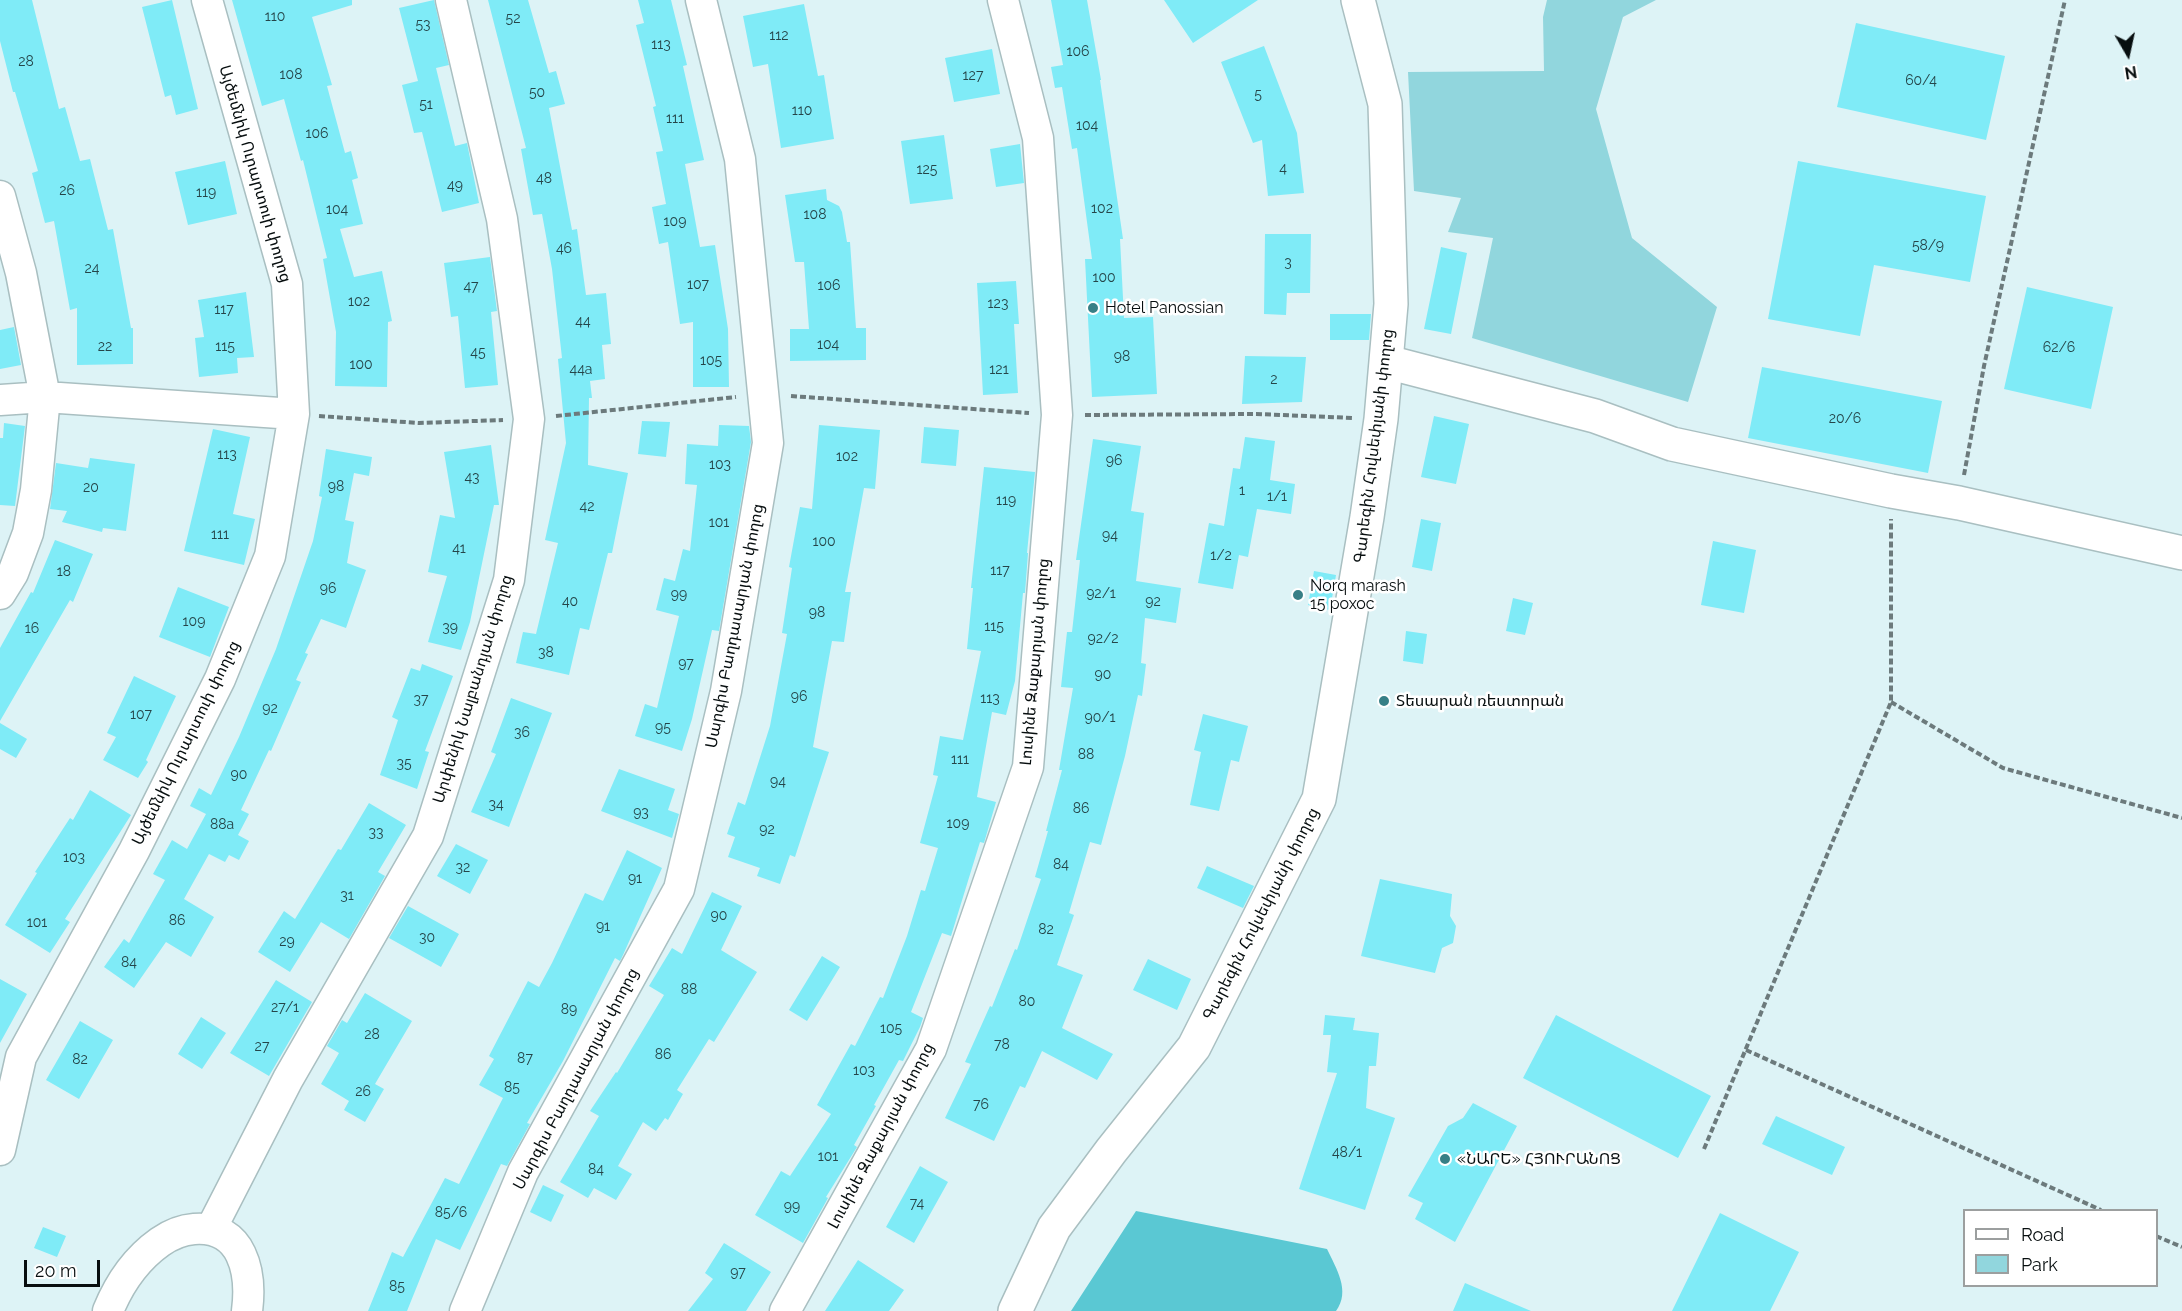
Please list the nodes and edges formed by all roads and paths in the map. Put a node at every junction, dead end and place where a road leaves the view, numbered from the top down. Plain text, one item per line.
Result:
1 (207, 0) edge
2 (451, 0) edge
3 (701, 0) edge
4 (1003, 0) edge
5 (1358, 0) edge
6 (2065, 0) edge
7 (0, 196) edge
8 (1387, 362) junction
9 (764, 394) junction
10 (45, 397) junction
11 (0, 400) edge
12 (294, 414) junction
13 (1057, 415) junction
14 (1105, 415) dead end
15 (529, 419) junction
16 (1381, 419) junction
17 (1891, 491) junction
18 (1959, 503) junction
19 (2182, 553) edge
20 (0, 594) edge
21 (1891, 702) junction
22 (2182, 818) edge
23 (1746, 1050) junction
24 (1704, 1149) dead end
25 (0, 1150) edge
26 (2099, 1209) edge
27 (211, 1229) junction
28 (2158, 1236) edge
29 (2182, 1247) edge
30 (108, 1311) edge
31 (247, 1311) edge
32 (465, 1311) edge
33 (785, 1311) edge
34 (1015, 1311) edge

1 - 12 street, Այծեմնիկ Ուրարտուի փողոց
2 - 15 street, Արփենիկ Նալբանդյան փողոց
3 - 9 street, Սարգիս Բաղդասարյան փողոց
4 - 13 street, Լուսինե Զաքարյան փողոց
5 - 8 main road, Գարեգին Հովսեփյանի փողոց
6 - 18 path
7 - 10 street
8 - 16 main road, Գարեգին Հովսեփյանի փողոց
8 - 17 main road
9 - 13 path
9 - 15 path
9 - 32 street, Սարգիս Բաղդասարյան փողոց
10 - 11 street
10 - 12 street
10 - 20 street
12 - 15 path
12 - 25 street, Այծեմնիկ Ուրարտուի փողոց
13 - 33 street, Լուսինե Զաքարյան փողոց
14 - 16 path
15 - 27 street, Արփենիկ Նալբանդյան փողոց
16 - 34 main road, Գարեգին Հովսեփյանի փողոց
17 - 18 main road
17 - 21 path
18 - 19 main road
21 - 22 path
21 - 23 path
23 - 24 path
23 - 26 path
27 - 30 street
27 - 31 street
28 - 29 path

